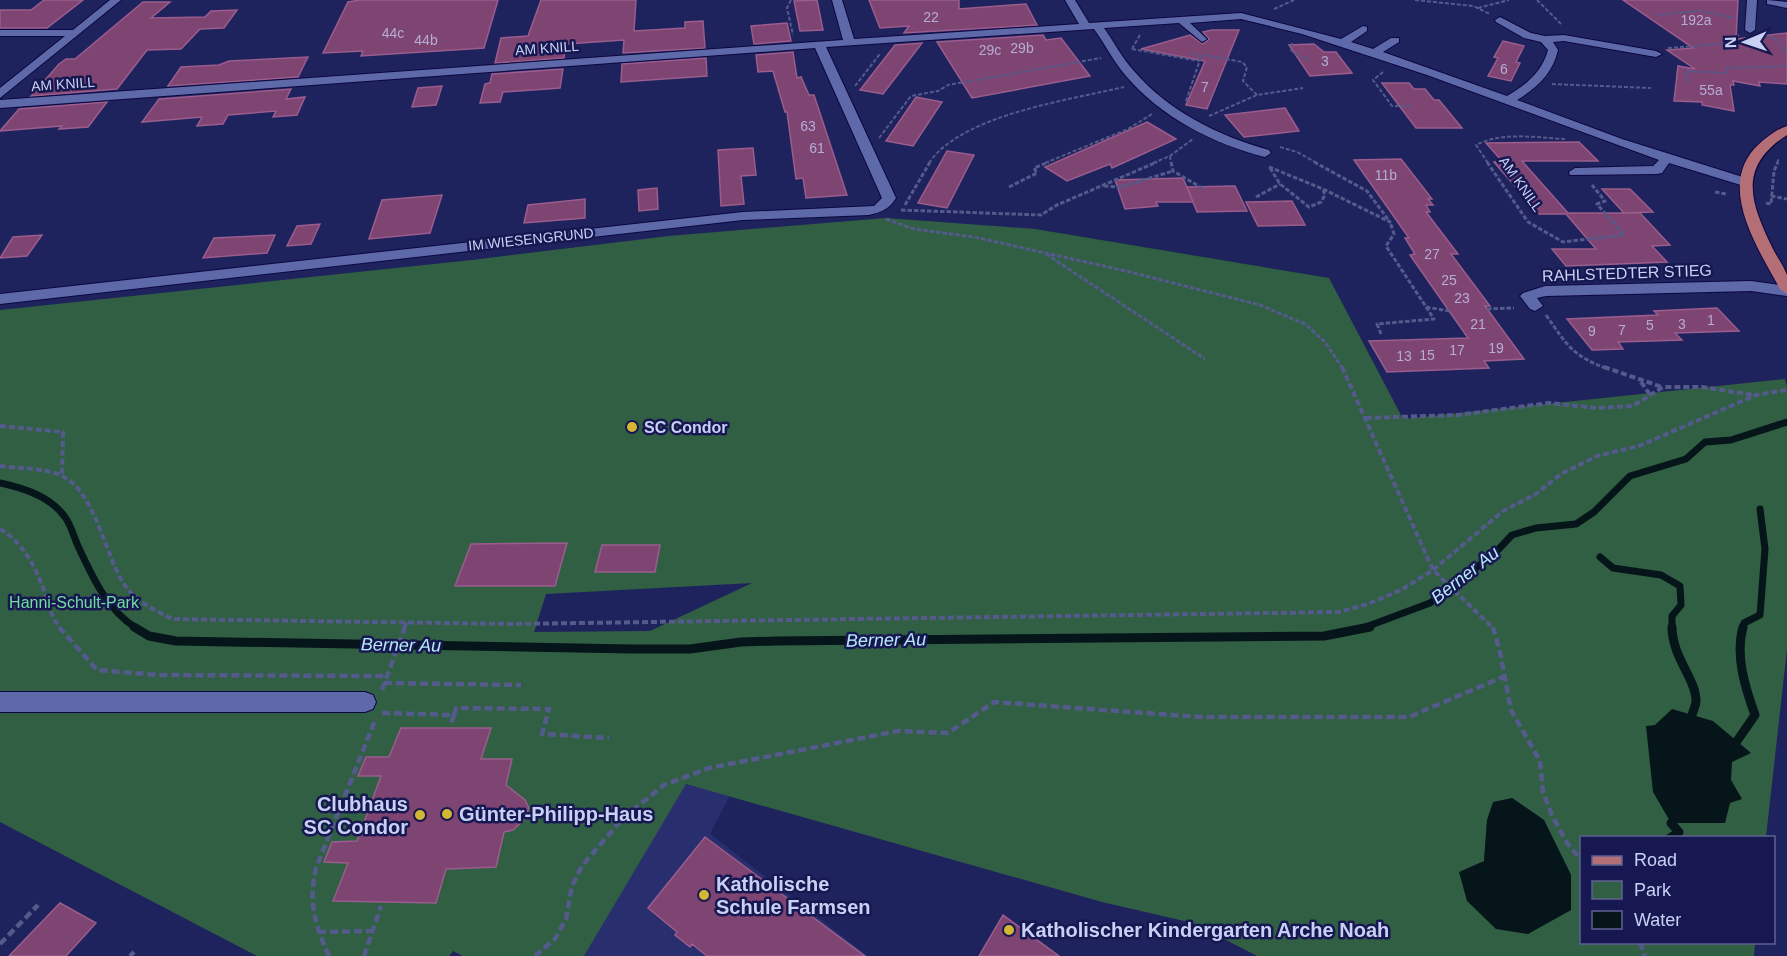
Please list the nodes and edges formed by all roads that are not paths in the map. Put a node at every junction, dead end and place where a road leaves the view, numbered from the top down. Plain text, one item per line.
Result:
1 (116, 0) edge
2 (837, 0) edge
3 (1070, 0) edge
4 (1752, 0) edge
5 (1771, 2) dead end
6 (1235, 4) dead end
7 (1787, 5) edge
8 (1186, 16) junction
9 (1241, 16) junction
10 (1500, 20) road end
11 (1750, 25) road end
12 (1092, 26) junction
13 (1363, 29) dead end
14 (0, 33) edge
15 (76, 33) junction
16 (1204, 38) dead end
17 (1545, 39) junction
18 (1395, 40) dead end
19 (849, 42) junction
20 (1343, 42) junction
21 (819, 44) junction
22 (1374, 53) junction
23 (1656, 54) dead end
24 (0, 94) edge
25 (1508, 101) junction
26 (0, 104) edge
27 (1787, 130) edge
28 (1265, 153) dead end
29 (1667, 158) junction
30 (1575, 172) dead end
31 (1744, 182) junction
32 (1787, 290) edge
33 (0, 299) edge
34 (1535, 306) road end
35 (0, 702) edge
36 (371, 707) road end

1 - 15 street
2 - 19 street
3 - 12 street
4 - 11 street
5 - 7 street
6 - 9 street
8 - 9 street, AM KNILL
8 - 12 street, AM KNILL
8 - 16 street
9 - 20 street, AM KNILL
10 - 17 street
12 - 19 street, AM KNILL
12 - 28 street
13 - 20 street
14 - 15 street
15 - 24 street
17 - 23 street
17 - 25 street
18 - 22 street
19 - 21 street, AM KNILL
20 - 22 street, AM KNILL
21 - 26 street, AM KNILL
21 - 33 street, IM WIESENGRUND
22 - 25 street, AM KNILL
25 - 29 street, AM KNILL
27 - 31 main road
29 - 30 street
29 - 31 street, AM KNILL
31 - 32 main road
32 - 34 street, RAHLSTEDTER STIEG
35 - 36 street

